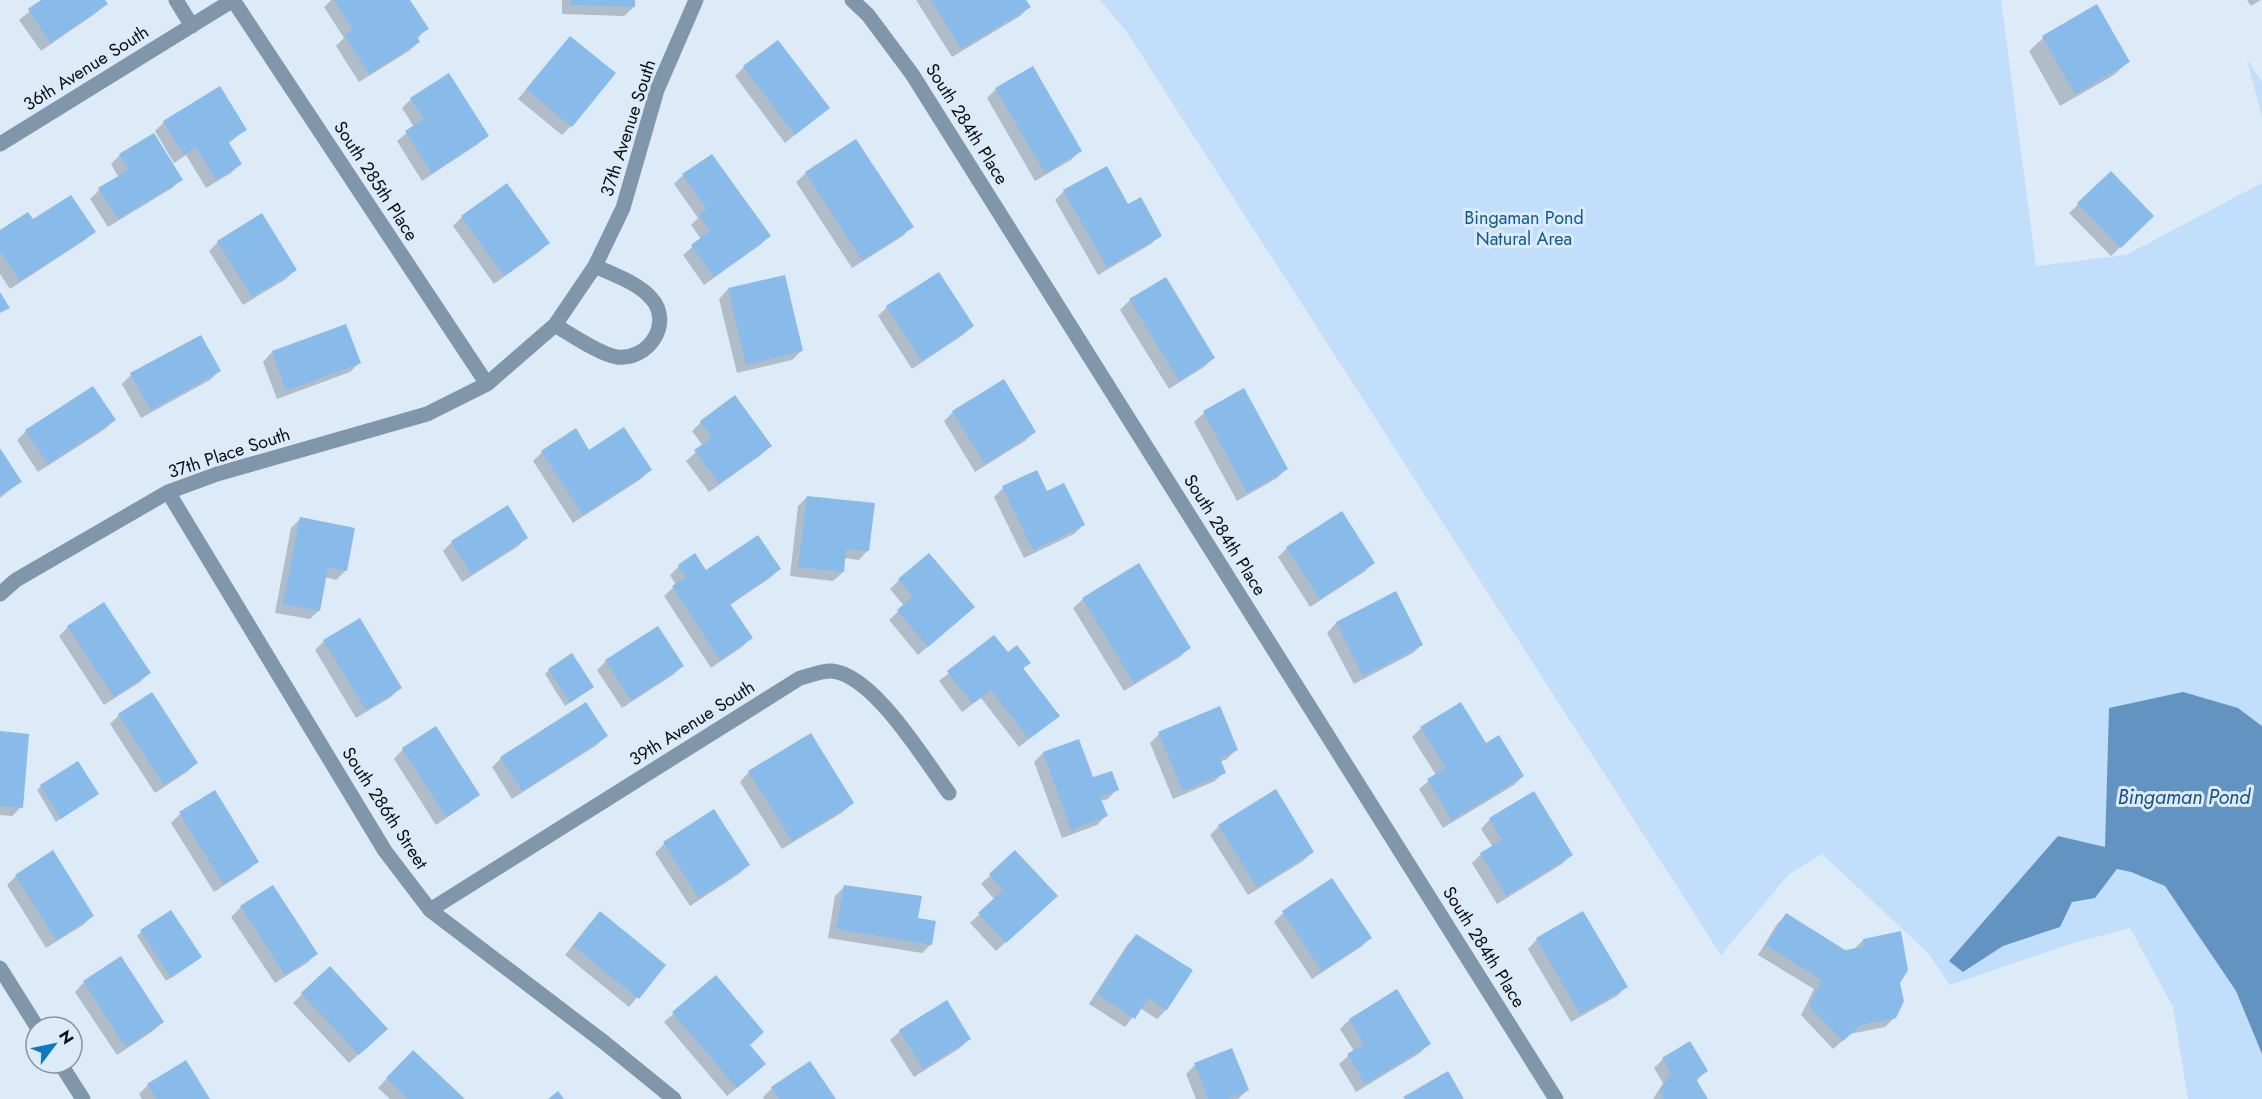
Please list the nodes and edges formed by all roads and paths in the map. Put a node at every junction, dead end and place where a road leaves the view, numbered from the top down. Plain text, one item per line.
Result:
1 (176, 0) edge
2 (233, 0) edge
3 (696, 0) edge
4 (852, 0) edge
5 (192, 26) junction
6 (0, 144) edge
7 (596, 266) junction
8 (555, 325) junction
9 (487, 384) junction
10 (168, 492) junction
11 (0, 594) edge
12 (949, 793) dead end
13 (430, 910) junction
14 (0, 968) edge
15 (29, 1015) edge
16 (68, 1075) edge
17 (83, 1099) edge
18 (674, 1099) edge
19 (1556, 1099) edge

1 - 5 street
2 - 5 street, 36th Avenue South
2 - 9 street, South 285th Place
3 - 7 street, 37th Avenue South
4 - 19 street, South 284th Place
5 - 6 street, 36th Avenue South
7 - 8 street, 37th Avenue South
7 - 8 street
8 - 9 street, 37th Avenue South
9 - 10 street, 37th Place South
10 - 11 street, 37th Place South
10 - 13 street, South 286th Street
12 - 13 street, 39th Avenue South
13 - 18 street, South 286th Street
14 - 15 street
16 - 17 street

